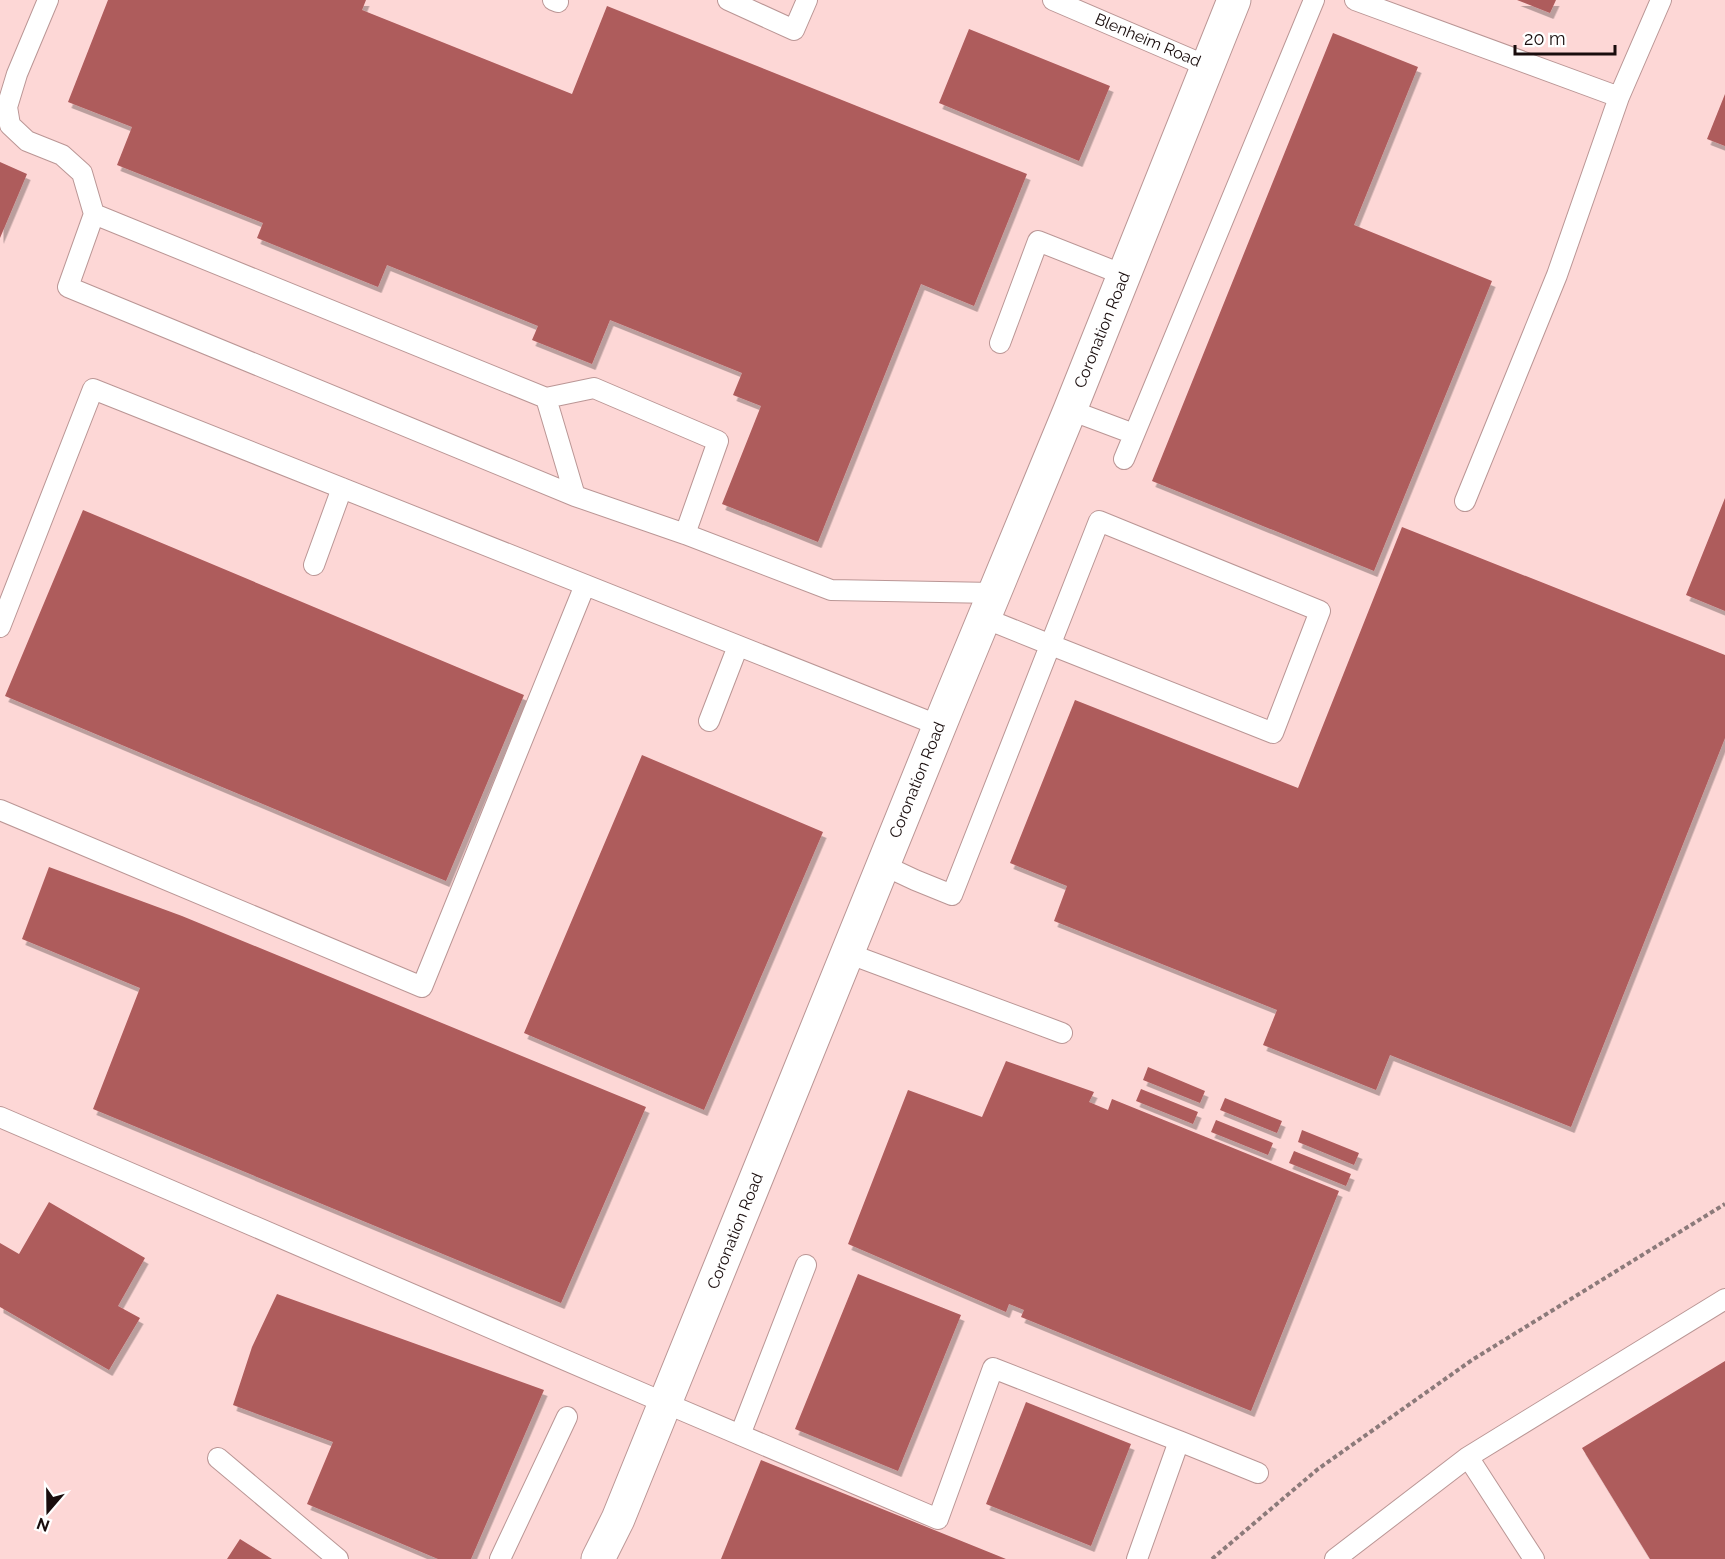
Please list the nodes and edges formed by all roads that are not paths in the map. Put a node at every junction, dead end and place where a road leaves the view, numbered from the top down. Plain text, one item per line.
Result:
1 (48, 0) edge
2 (728, 0) edge
3 (807, 0) edge
4 (1053, 0) edge
5 (1234, 0) edge
6 (1314, 0) edge
7 (1355, 0) edge
8 (1661, 0) edge
9 (1209, 66) junction
10 (1619, 97) junction
11 (94, 214) junction
12 (1124, 275) junction
13 (1000, 343) dead end
14 (546, 398) junction
15 (1070, 410) junction
16 (1134, 434) junction
17 (1124, 459) dead end
18 (342, 488) junction
19 (575, 496) junction
20 (1465, 501) dead end
21 (685, 534) junction
22 (314, 565) dead end
23 (585, 585) junction
24 (989, 605) junction
25 (0, 627) edge
26 (1051, 645) junction
27 (738, 646) junction
28 (709, 721) dead end
29 (939, 726) junction
30 (0, 810) edge
31 (883, 865) junction
32 (847, 953) junction
33 (1062, 1033) dead end
34 (0, 1117) edge
35 (806, 1265) dead end
36 (1725, 1299) edge
37 (665, 1404) junction
38 (567, 1417) dead end
39 (740, 1435) junction
40 (1179, 1441) junction
41 (1468, 1456) junction
42 (218, 1458) dead end
43 (1258, 1473) dead end
44 (338, 1559) edge
45 (500, 1559) edge
46 (598, 1559) edge
47 (1137, 1559) edge
48 (1335, 1559) edge
49 (1534, 1559) edge

1 - 11 lane
2 - 3 lane
4 - 9 lane, Blenheim Road
5 - 9 street, Coronation Road
6 - 16 lane
7 - 10 lane
8 - 10 lane
9 - 12 street, Coronation Road
10 - 20 lane
11 - 14 lane
11 - 19 lane
12 - 13 lane
12 - 15 street, Coronation Road
14 - 19 lane
14 - 21 lane
15 - 16 lane
15 - 24 street, Coronation Road
16 - 17 lane
18 - 22 lane
18 - 23 lane
18 - 25 lane
19 - 21 lane
21 - 24 lane
23 - 27 lane
23 - 30 lane
24 - 26 lane
24 - 29 street, Coronation Road
26 - 26 lane
26 - 31 lane
27 - 28 lane
27 - 29 lane
29 - 31 street, Coronation Road
31 - 32 street, Coronation Road
32 - 33 lane
32 - 37 street, Coronation Road
34 - 37 lane
35 - 39 lane
36 - 41 lane
37 - 39 lane
37 - 46 street, Coronation Road
38 - 45 lane
39 - 40 lane
40 - 43 lane
40 - 47 lane
41 - 48 lane
41 - 49 lane
42 - 44 lane

